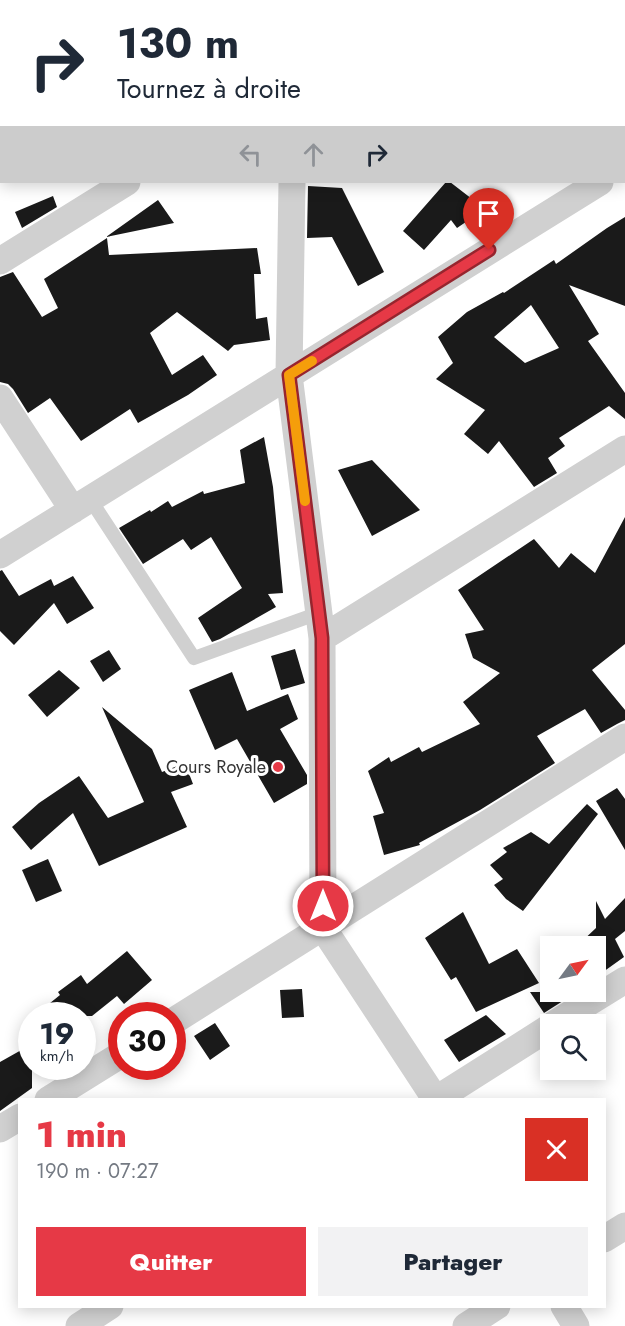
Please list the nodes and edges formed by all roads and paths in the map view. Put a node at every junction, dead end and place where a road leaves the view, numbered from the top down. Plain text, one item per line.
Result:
1 (125, 183) edge
2 (292, 183) edge
3 (598, 183) edge
4 (0, 261) edge
5 (289, 375) junction
6 (0, 398) edge
7 (625, 449) edge
8 (81, 505) junction
9 (0, 555) edge
10 (320, 626) junction
11 (625, 737) edge
12 (323, 928) junction
13 (625, 980) edge
14 (186, 1013) edge
15 (571, 1014) edge
16 (540, 1034) edge
17 (108, 1063) edge
18 (51, 1098) edge
19 (435, 1098) edge
20 (438, 1098) edge
21 (18, 1118) edge
22 (0, 1129) edge
23 (625, 1226) edge
24 (606, 1238) edge
25 (107, 1308) edge
26 (494, 1308) edge
27 (565, 1308) edge
28 (79, 1326) edge
29 (466, 1326) edge
30 (576, 1326) edge

1 - 4 street
2 - 5 street
3 - 5 street
5 - 8 street
5 - 10 street
6 - 8 street
7 - 10 street
8 - 9 street
8 - 10 lane
10 - 12 street
11 - 12 street
12 - 14 street
12 - 19 street
13 - 15 street
16 - 20 street
17 - 18 street
21 - 22 street
23 - 24 street
25 - 28 street
26 - 29 street
27 - 30 street

